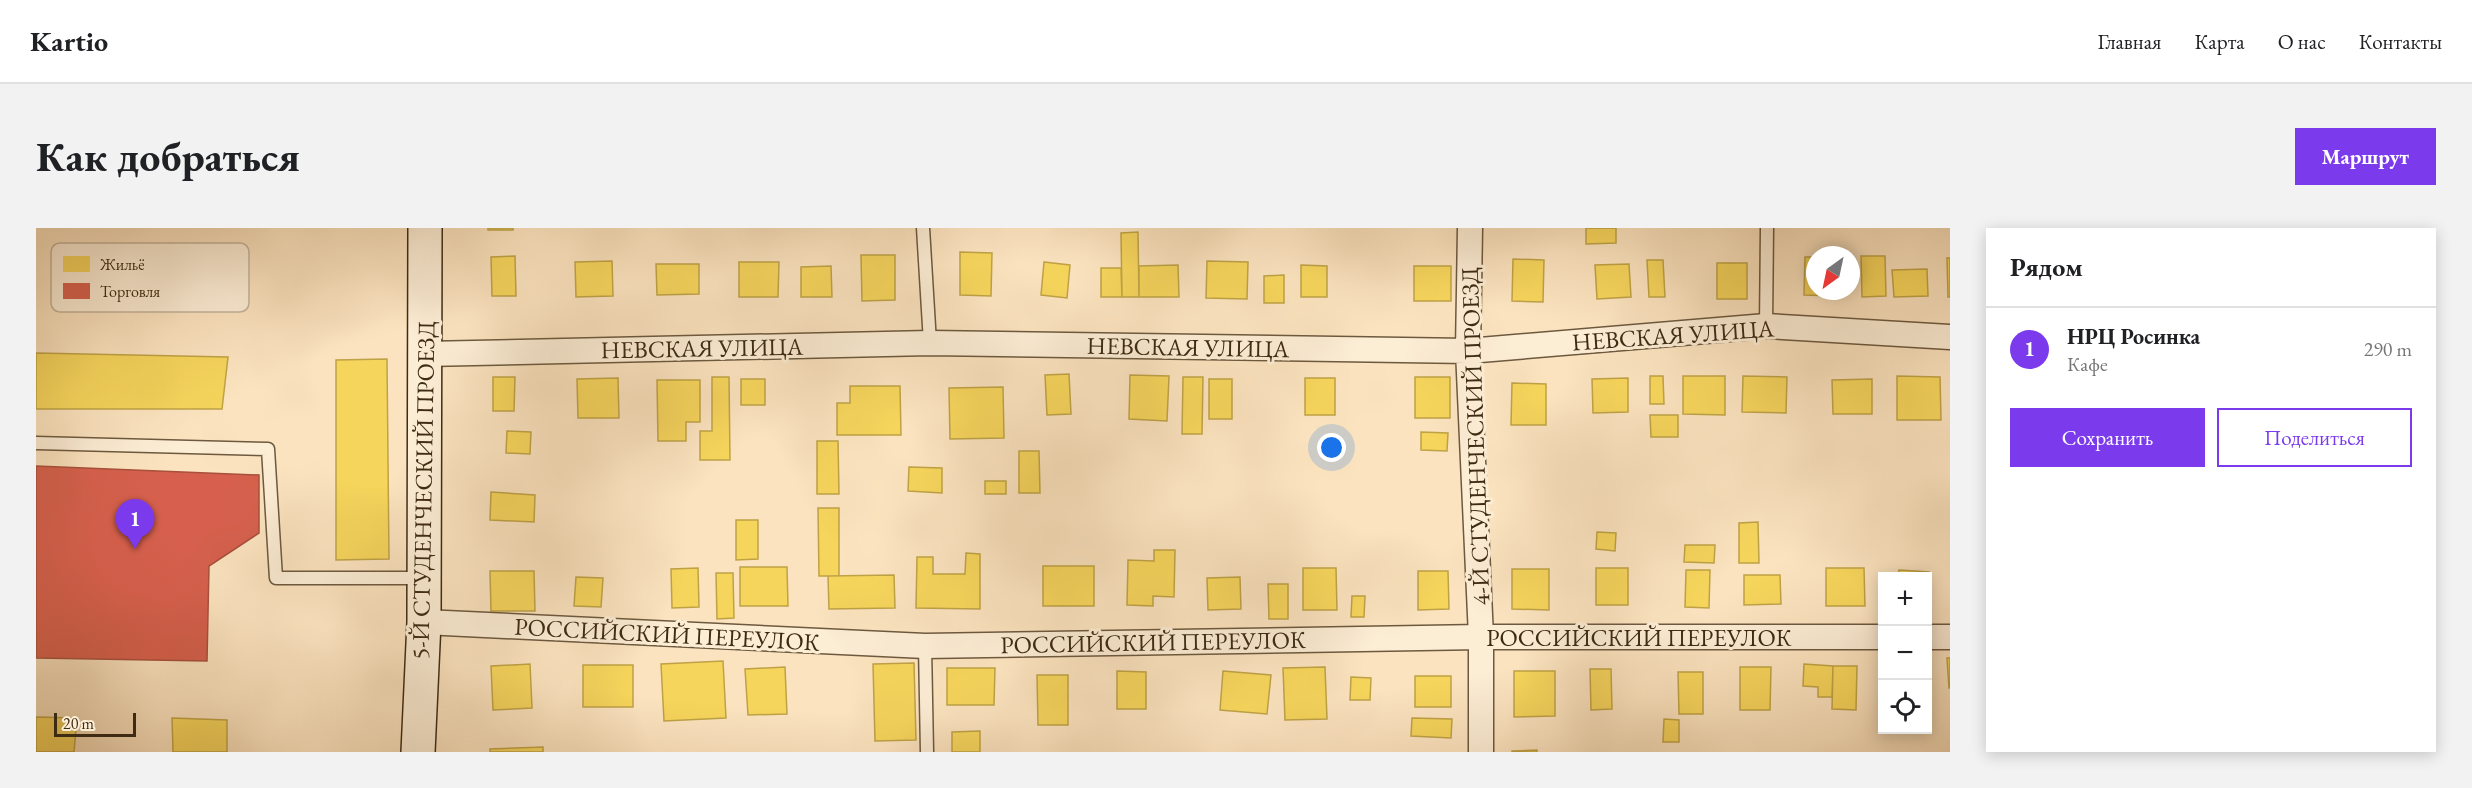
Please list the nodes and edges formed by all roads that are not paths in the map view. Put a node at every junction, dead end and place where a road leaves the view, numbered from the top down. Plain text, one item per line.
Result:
1 (425, 228) edge
2 (923, 228) edge
3 (1470, 228) edge
4 (1767, 228) edge
5 (1766, 326) junction
6 (1950, 337) edge
7 (930, 343) junction
8 (1468, 351) junction
9 (425, 354) junction
10 (36, 442) edge
11 (424, 578) junction
12 (424, 622) junction
13 (1481, 637) junction
14 (1878, 637) edge
15 (1932, 637) edge
16 (1950, 637) edge
17 (925, 646) junction
18 (418, 752) edge
19 (927, 752) edge
20 (1481, 752) edge

1 - 9 main road, 5-Й СТУДЕНЧЕСКИЙ ПРОЕЗД
2 - 7 lane
3 - 8 street, 4-Й СТУДЕНЧЕСКИЙ ПРОЕЗД
4 - 5 lane
5 - 6 street, НЕВСКАЯ УЛИЦА
5 - 8 street, НЕВСКАЯ УЛИЦА
7 - 8 street, НЕВСКАЯ УЛИЦА
7 - 9 street, НЕВСКАЯ УЛИЦА
8 - 13 street, 4-Й СТУДЕНЧЕСКИЙ ПРОЕЗД
9 - 11 main road, 5-Й СТУДЕНЧЕСКИЙ ПРОЕЗД
10 - 11 lane
11 - 12 main road, 5-Й СТУДЕНЧЕСКИЙ ПРОЕЗД
12 - 17 street, РОССИЙСКИЙ ПЕРЕУЛОК
12 - 18 main road, 5-Й СТУДЕНЧЕСКИЙ ПРОЕЗД
13 - 14 street, РОССИЙСКИЙ ПЕРЕУЛОК
13 - 17 street, РОССИЙСКИЙ ПЕРЕУЛОК
13 - 20 street, 4-Й СТУДЕНЧЕСКИЙ ПРОЕЗД
15 - 16 street
17 - 19 lane

